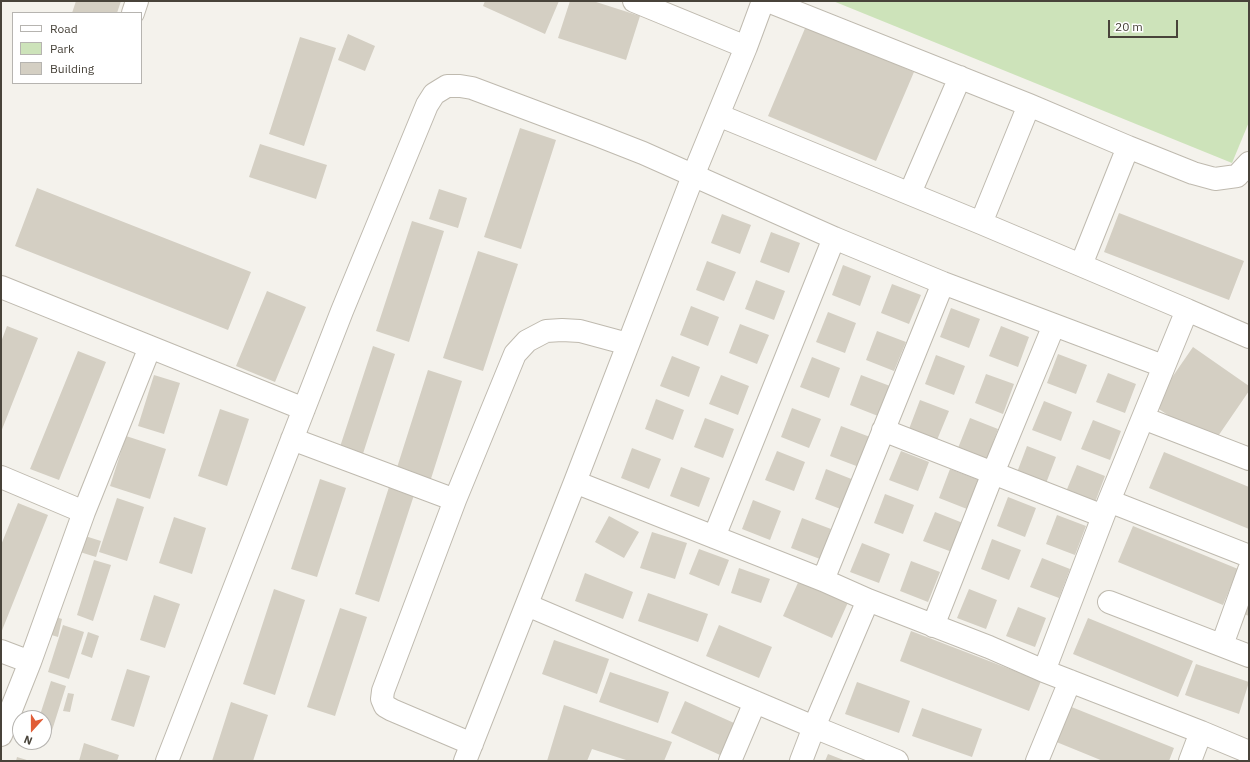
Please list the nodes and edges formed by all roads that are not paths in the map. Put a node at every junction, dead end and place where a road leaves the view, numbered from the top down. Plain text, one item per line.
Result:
1 (137, 1) edge
2 (634, 1) edge
3 (763, 1) edge
4 (768, 1) edge
5 (133, 12) edge
6 (746, 47) junction
7 (960, 77) junction
8 (1029, 105) junction
9 (718, 115) junction
10 (1128, 147) junction
11 (1249, 163) edge
12 (693, 176) junction
13 (910, 193) junction
14 (981, 223) junction
15 (834, 238) junction
16 (1081, 265) junction
17 (943, 283) junction
18 (1, 287) edge
19 (1187, 310) junction
20 (1054, 325) junction
21 (1249, 337) edge
22 (628, 344) junction
23 (150, 347) junction
24 (1163, 366) junction
25 (304, 409) junction
26 (1143, 418) junction
27 (884, 430) junction
28 (292, 439) junction
29 (1249, 460) edge
30 (992, 473) junction
31 (1, 477) edge
32 (575, 482) junction
33 (455, 500) junction
34 (1106, 508) junction
35 (84, 512) junction
36 (714, 537) junction
37 (1249, 556) edge
38 (1249, 570) edge
39 (824, 580) junction
40 (868, 600) junction
41 (1110, 602) dead end
42 (527, 605) junction
43 (933, 626) junction
44 (1222, 645) junction
45 (1, 651) edge
46 (1249, 656) edge
47 (30, 662) junction
48 (1044, 671) junction
49 (1070, 681) junction
50 (755, 702) junction
51 (814, 727) junction
52 (1201, 732) junction
53 (1, 735) edge
54 (468, 752) edge
55 (1249, 752) edge
56 (167, 761) edge
57 (730, 761) edge
58 (801, 761) edge
59 (897, 761) edge
60 (1037, 761) edge
61 (1190, 761) edge

1 - 5 lane
2 - 6 lane
3 - 6 lane
4 - 7 lane
6 - 9 lane
7 - 8 lane
7 - 13 lane
8 - 10 lane
8 - 14 lane
9 - 12 lane
9 - 13 lane
10 - 11 lane
10 - 16 lane
12 - 15 lane
12 - 22 lane
12 - 25 lane
13 - 14 lane
14 - 16 lane
15 - 17 lane
15 - 36 lane
16 - 19 lane
17 - 20 lane
17 - 27 lane
18 - 23 lane
19 - 21 lane
19 - 24 lane
20 - 24 lane
20 - 30 lane
22 - 32 lane
22 - 33 lane
23 - 25 lane
23 - 35 lane
24 - 26 lane
25 - 28 lane
26 - 29 lane
26 - 34 lane
27 - 30 lane
27 - 39 lane
28 - 33 lane
28 - 56 lane
30 - 34 lane
30 - 43 lane
31 - 35 lane
32 - 36 lane
32 - 42 lane
33 - 54 lane
34 - 37 lane
34 - 48 lane
35 - 47 lane
36 - 39 lane
38 - 44 lane
39 - 40 lane
40 - 43 lane
40 - 51 lane
41 - 44 lane
42 - 50 lane
42 - 54 lane
43 - 48 lane
44 - 46 lane
45 - 47 lane
47 - 53 lane
48 - 49 lane
49 - 52 lane
49 - 60 lane
50 - 51 lane
50 - 57 lane
51 - 58 lane
51 - 59 lane
52 - 55 lane
52 - 61 lane

